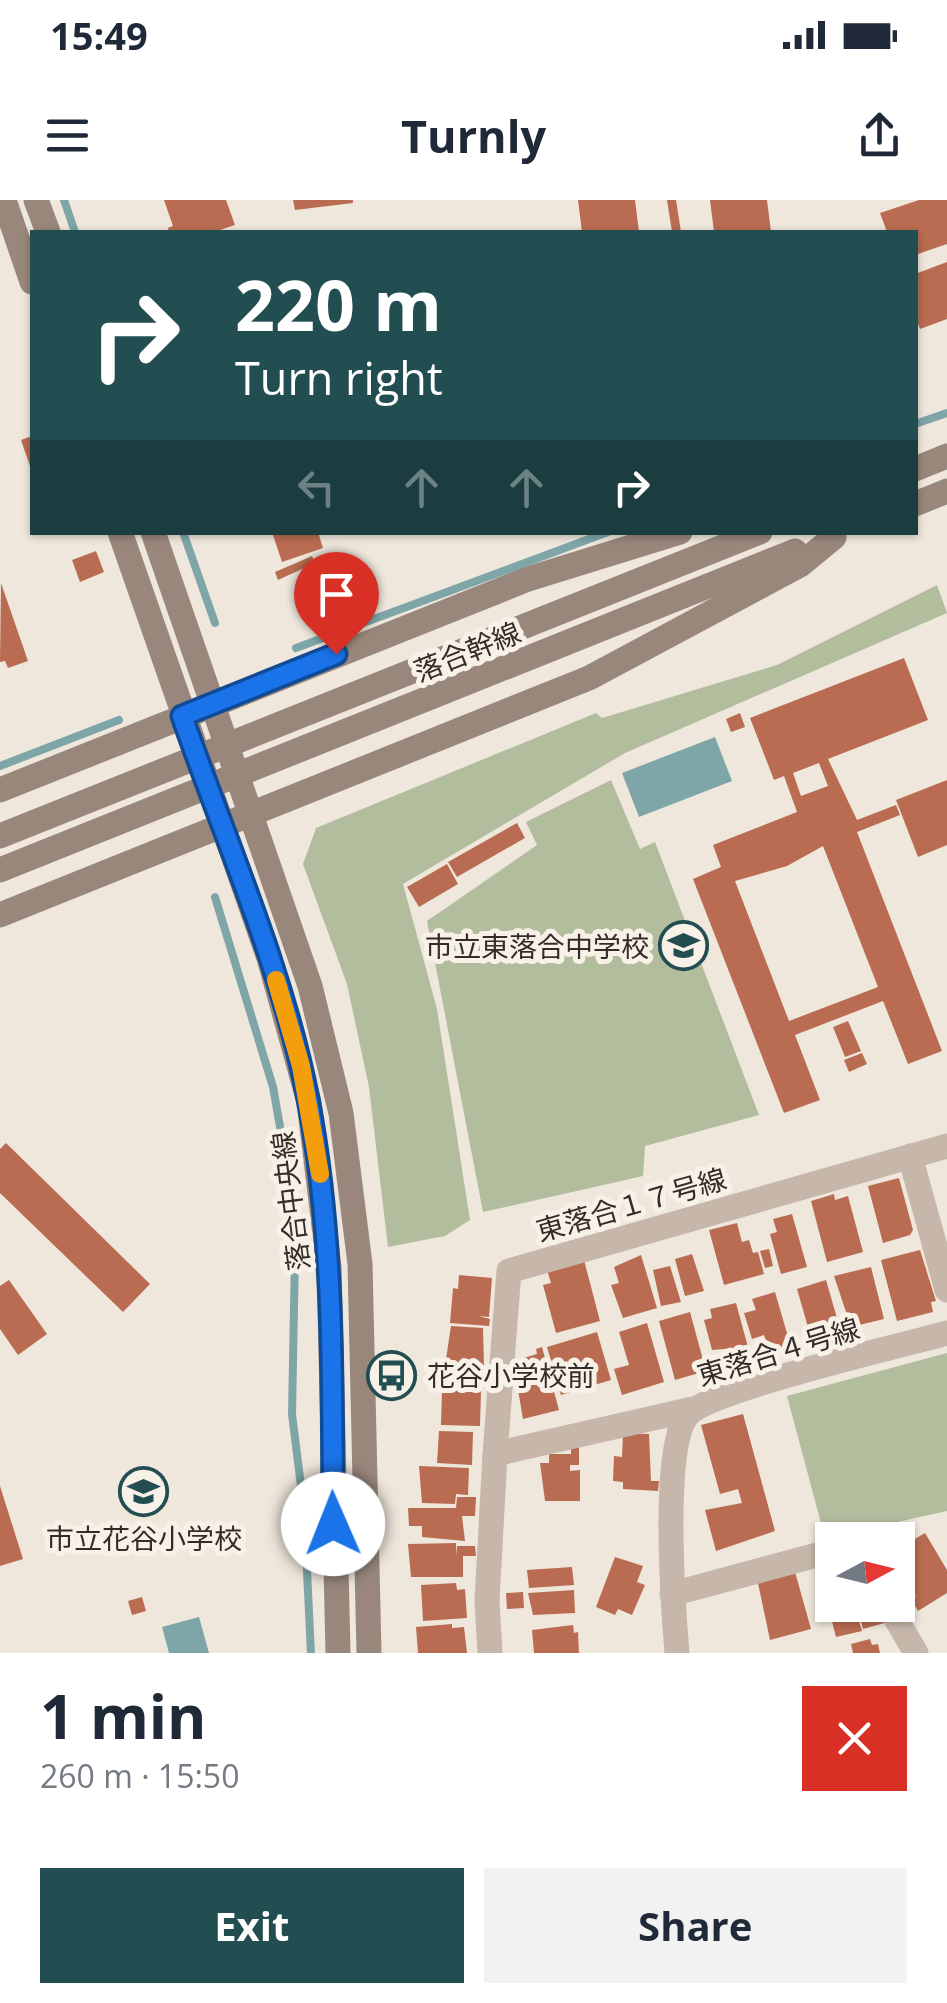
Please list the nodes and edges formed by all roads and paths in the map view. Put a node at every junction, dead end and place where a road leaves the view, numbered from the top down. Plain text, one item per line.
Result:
1 (4, 200) edge
2 (36, 200) edge
3 (47, 230) edge
4 (30, 276) edge
5 (947, 456) edge
6 (918, 467) edge
7 (947, 492) edge
8 (918, 503) edge
9 (121, 535) edge
10 (154, 535) edge
11 (670, 535) edge
12 (752, 535) edge
13 (839, 535) edge
14 (212, 704) junction
15 (182, 716) junction
16 (0, 790) edge
17 (252, 816) junction
18 (222, 828) junction
19 (0, 836) edge
20 (0, 870) edge
21 (0, 915) edge
22 (947, 1146) edge
23 (910, 1156) junction
24 (947, 1290) edge
25 (947, 1333) edge
26 (693, 1408) junction
27 (495, 1454) junction
28 (815, 1556) edge
29 (672, 1594) junction
30 (898, 1622) edge
31 (338, 1653) edge
32 (368, 1653) edge
33 (490, 1653) edge
34 (678, 1653) edge
35 (916, 1653) edge

1 - 4 street
2 - 3 street
5 - 6 street
7 - 8 street
9 - 15 street, 落合中央線
10 - 14 street
11 - 14 street
12 - 19 street, 落合幹線, bridge
13 - 17 street
13 - 20 street, 落合幹線, bridge
14 - 15 street
14 - 17 street
15 - 16 street
15 - 18 street, 落合中央線
17 - 18 street
17 - 32 street
18 - 21 street
18 - 31 street, 落合中央線
22 - 23 street, 東落合１７号線
23 - 24 street
23 - 27 street, 東落合１７号線
25 - 26 street, 東落合４号線
26 - 27 street
26 - 29 street, 東落合４号線
27 - 33 street
28 - 29 street
29 - 34 street, 東落合４号線
30 - 35 street

